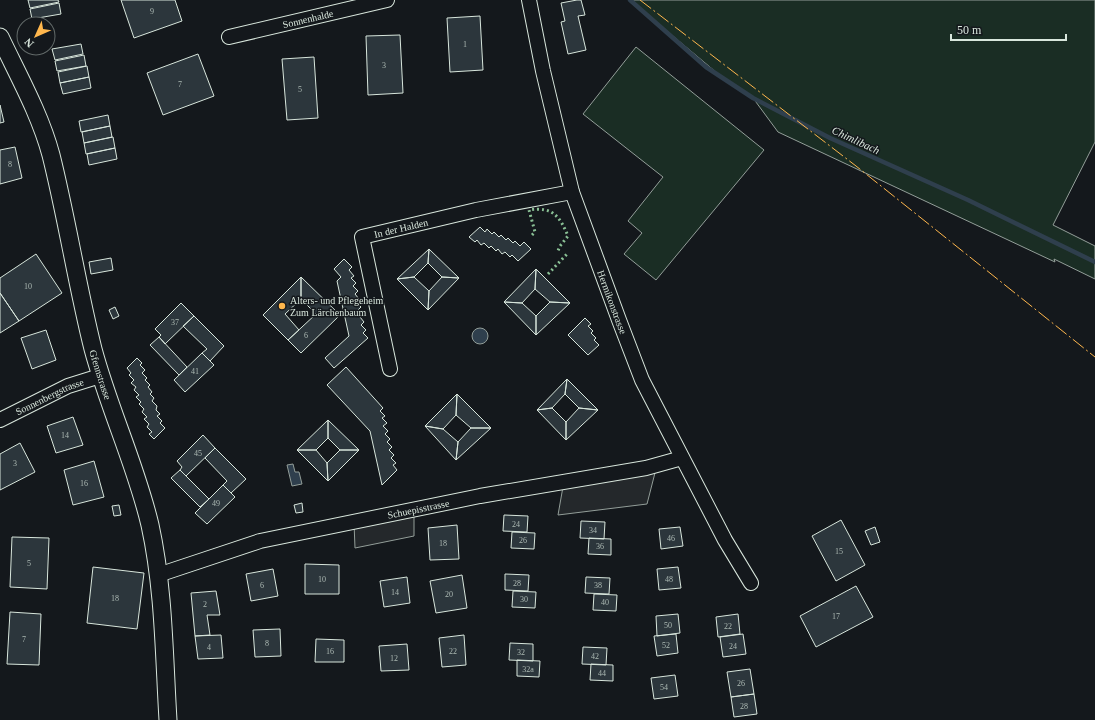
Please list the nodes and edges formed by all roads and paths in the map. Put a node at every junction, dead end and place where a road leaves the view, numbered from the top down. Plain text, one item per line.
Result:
1 (387, 0) edge
2 (529, 0) edge
3 (0, 37) edge
4 (229, 37) dead end
5 (572, 192) junction
6 (390, 369) dead end
7 (100, 376) junction
8 (0, 420) edge
9 (682, 458) junction
10 (158, 575) junction
11 (751, 583) dead end
12 (168, 720) edge

1 - 4 street, Sonnenhalde
2 - 5 street, Hermikonstrasse
3 - 7 street, Gfennstrasse
5 - 6 street, In der Halden
5 - 9 street, Hermikonstrasse
7 - 8 street, Sonnenbergstrasse
7 - 10 street, Gfennstrasse
9 - 10 street, Schuepisstrasse
9 - 11 street, Hermikonstrasse
10 - 12 street, Gfennstrasse

